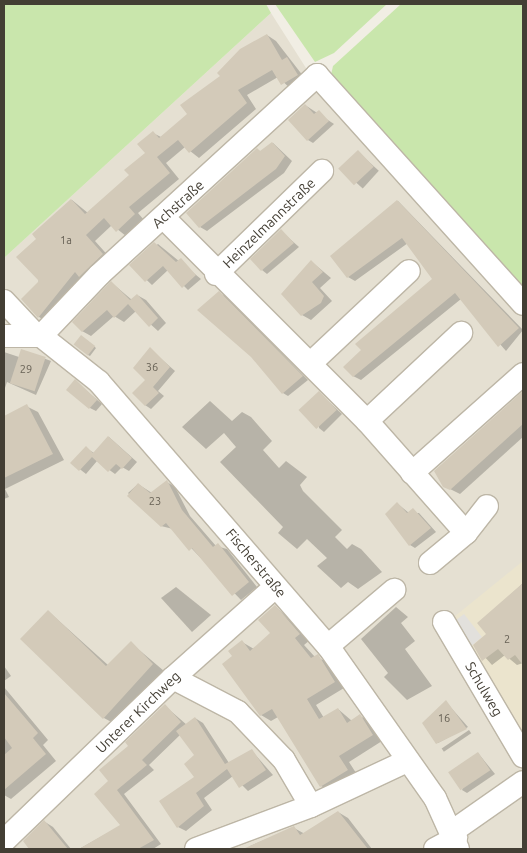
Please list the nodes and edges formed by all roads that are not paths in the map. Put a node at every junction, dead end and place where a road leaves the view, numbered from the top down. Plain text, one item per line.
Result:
1 (322, 171) dead end
2 (164, 218) junction
3 (409, 271) dead end
4 (216, 274) junction
5 (4, 301) edge
6 (523, 304) edge
7 (461, 333) dead end
8 (4, 336) edge
9 (38, 336) junction
10 (311, 364) junction
11 (523, 374) edge
12 (367, 421) junction
13 (412, 474) junction
14 (487, 506) dead end
15 (466, 533) junction
16 (430, 563) dead end
17 (275, 587) junction
18 (394, 590) dead end
19 (444, 622) dead end
20 (328, 646) junction
21 (172, 678) junction
22 (523, 756) edge
23 (408, 761) junction
24 (519, 793) edge
25 (311, 806) junction
26 (455, 839) edge
27 (4, 841) edge
28 (196, 849) edge
29 (435, 849) edge

1 - 4 street, Heinzelmannstraße
2 - 4 street, Heinzelmannstraße
2 - 6 street, Achstraße
2 - 9 street, Achstraße
3 - 10 street
4 - 10 street, Heinzelmannstraße
5 - 9 street, Fischerstraße
7 - 12 street
8 - 9 street
9 - 17 street, Fischerstraße
10 - 12 street, Heinzelmannstraße
11 - 13 street
12 - 13 street, Heinzelmannstraße
13 - 15 street, Heinzelmannstraße
14 - 15 street
15 - 16 street
17 - 20 street, Fischerstraße
17 - 21 street, Unterer Kirchweg
18 - 20 street
19 - 22 street, Schulweg
20 - 23 street, Fischerstraße
21 - 25 street
21 - 27 street, Unterer Kirchweg
23 - 25 street
23 - 26 street, Fischerstraße
24 - 26 street
25 - 28 street
26 - 29 street

